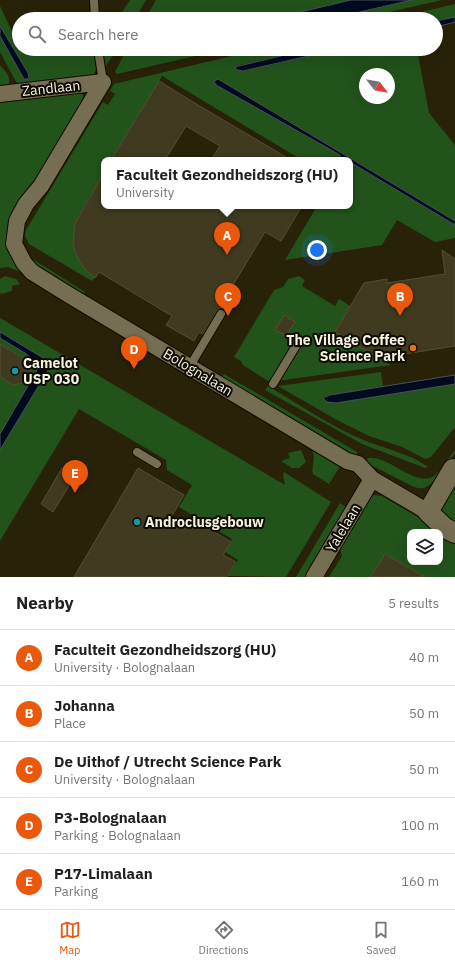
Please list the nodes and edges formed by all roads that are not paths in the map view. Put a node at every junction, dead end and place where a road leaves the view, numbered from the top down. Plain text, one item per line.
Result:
1 (94, 0) edge
2 (95, 12) edge
3 (99, 56) edge
4 (103, 82) junction
5 (0, 94) edge
6 (220, 314) dead end
7 (294, 338) dead end
8 (190, 366) junction
9 (273, 384) dead end
10 (137, 452) dead end
11 (157, 464) dead end
12 (454, 468) edge
13 (372, 479) junction
14 (428, 512) junction
15 (455, 533) edge
16 (314, 577) edge

1 - 2 lane
3 - 4 lane
4 - 5 street, Zandlaan
4 - 8 street, Bolognalaan
6 - 8 lane
7 - 9 lane
8 - 13 street, Bolognalaan
10 - 11 lane
12 - 14 street
13 - 14 street, Bolognalaan
13 - 16 street, Yalelaan
14 - 15 street, Bolognalaan

